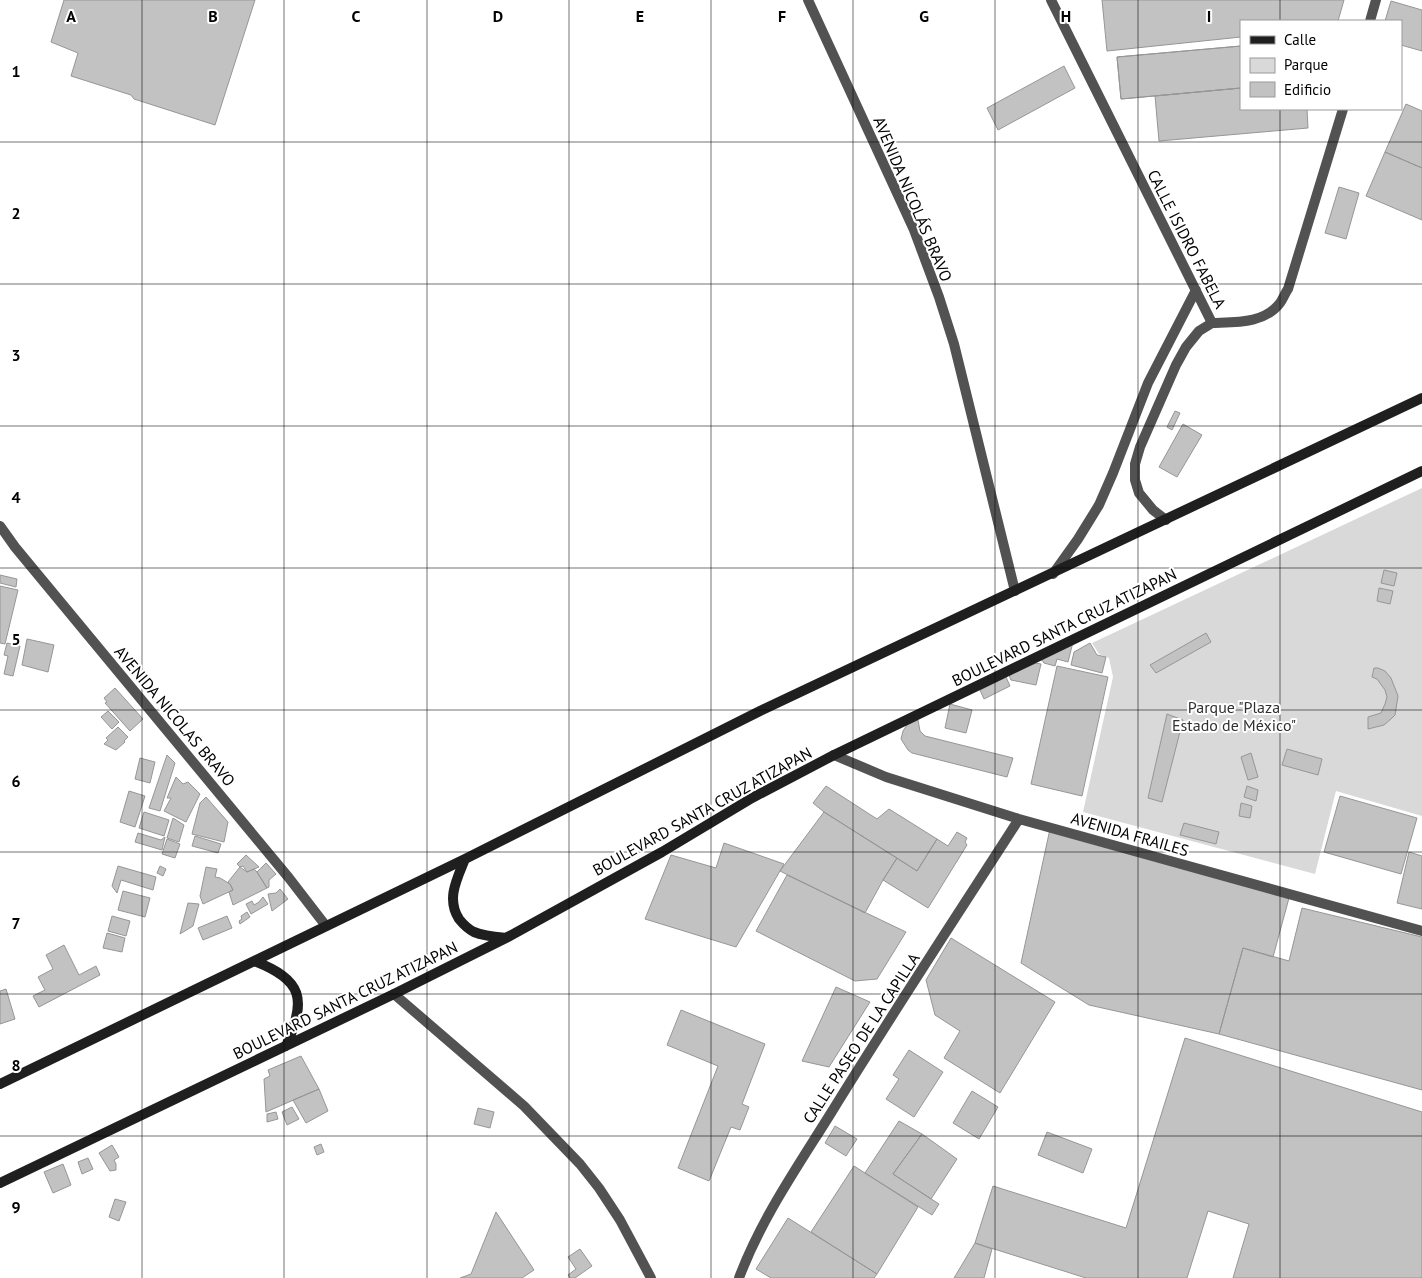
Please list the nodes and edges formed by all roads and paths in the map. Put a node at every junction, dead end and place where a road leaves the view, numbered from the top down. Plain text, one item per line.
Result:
1 (808, 0) edge
2 (1051, 0) edge
3 (1376, 0) edge
4 (1370, 20) edge
5 (1343, 110) edge
6 (1196, 290) junction
7 (1212, 322) junction
8 (1422, 398) edge
9 (1422, 471) edge
10 (1166, 520) junction
11 (0, 526) edge
12 (1053, 574) junction
13 (1015, 591) junction
14 (834, 755) junction
15 (1019, 819) junction
16 (465, 859) junction
17 (326, 926) junction
18 (1422, 931) edge
19 (506, 938) junction
20 (254, 961) junction
21 (394, 994) junction
22 (286, 1046) junction
23 (0, 1084) edge
24 (0, 1183) edge
25 (649, 1277) edge
26 (739, 1278) edge

1 - 13 street, AVENIDA NICOLÁS BRAVO
2 - 6 street, CALLE ISIDRO FABELA
3 - 4 street
5 - 7 street, CALLE ISIDRO FABELA
6 - 7 street, CALLE ISIDRO FABELA
6 - 12 street
7 - 10 street
8 - 10 main road
9 - 14 main road, BOULEVARD SANTA CRUZ ATIZAPAN
10 - 12 main road
11 - 17 street, AVENIDA NICOLAS BRAVO
12 - 13 main road
13 - 16 main road
14 - 15 street, AVENIDA FRAILES
14 - 19 main road, BOULEVARD SANTA CRUZ ATIZAPAN
15 - 18 street, AVENIDA FRAILES
15 - 26 street, CALLE PASEO DE LA CAPILLA
16 - 17 main road
16 - 19 main road
17 - 20 main road
19 - 21 main road, BOULEVARD SANTA CRUZ ATIZAPAN
20 - 22 main road
20 - 23 main road
21 - 22 main road, BOULEVARD SANTA CRUZ ATIZAPAN
21 - 25 street
22 - 24 main road, BOULEVARD SANTA CRUZ ATIZAPAN

